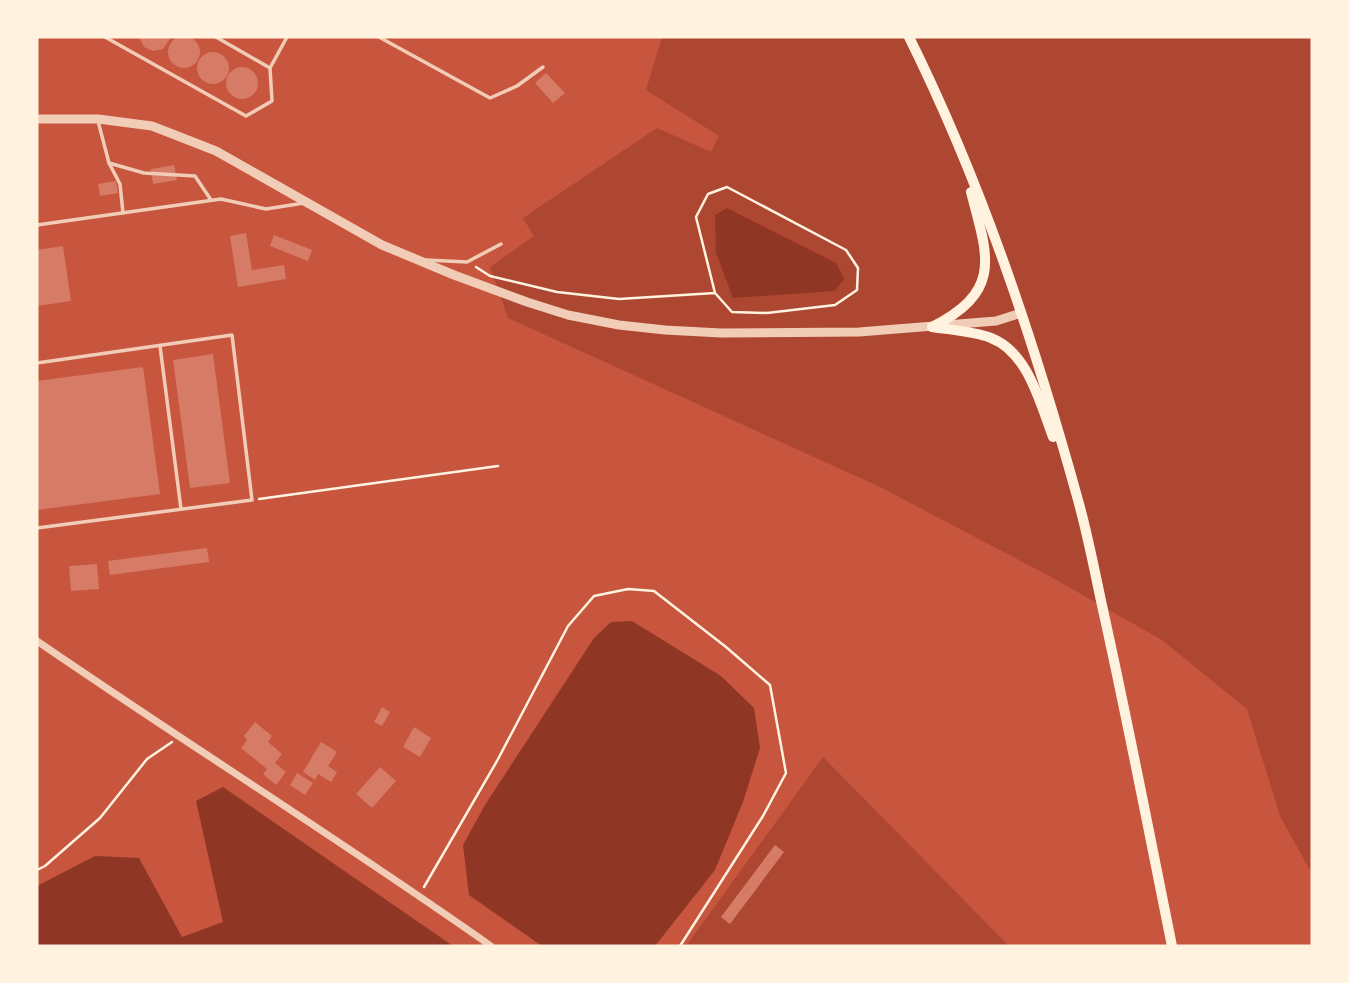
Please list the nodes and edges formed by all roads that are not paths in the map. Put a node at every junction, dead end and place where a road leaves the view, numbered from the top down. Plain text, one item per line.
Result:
1 (105, 37) edge
2 (216, 37) edge
3 (287, 37) edge
4 (379, 37) edge
5 (909, 37) edge
6 (543, 67) dead end
7 (270, 68) junction
8 (37, 119) edge
9 (98, 119) junction
10 (109, 163) junction
11 (211, 200) junction
12 (309, 202) junction
13 (123, 213) junction
14 (37, 225) edge
15 (987, 232) junction
16 (501, 244) dead end
17 (417, 259) junction
18 (1021, 313) junction
19 (932, 327) junction
20 (160, 346) junction
21 (37, 363) edge
22 (1071, 478) junction
23 (181, 509) junction
24 (37, 528) edge
25 (37, 641) edge
26 (491, 946) edge
27 (1172, 946) edge

1 - 7 lane
2 - 7 lane
3 - 7 lane
4 - 6 lane
5 - 15 main road
8 - 9 street
9 - 10 lane
9 - 12 street
10 - 11 lane
10 - 13 lane
11 - 12 lane
11 - 13 lane
12 - 17 street
13 - 14 lane
15 - 18 main road
15 - 19 main road
16 - 17 lane
17 - 19 street
18 - 19 street
18 - 22 main road
19 - 22 main road
20 - 21 lane
20 - 23 lane
20 - 23 lane
22 - 27 main road
23 - 24 lane
25 - 26 street

